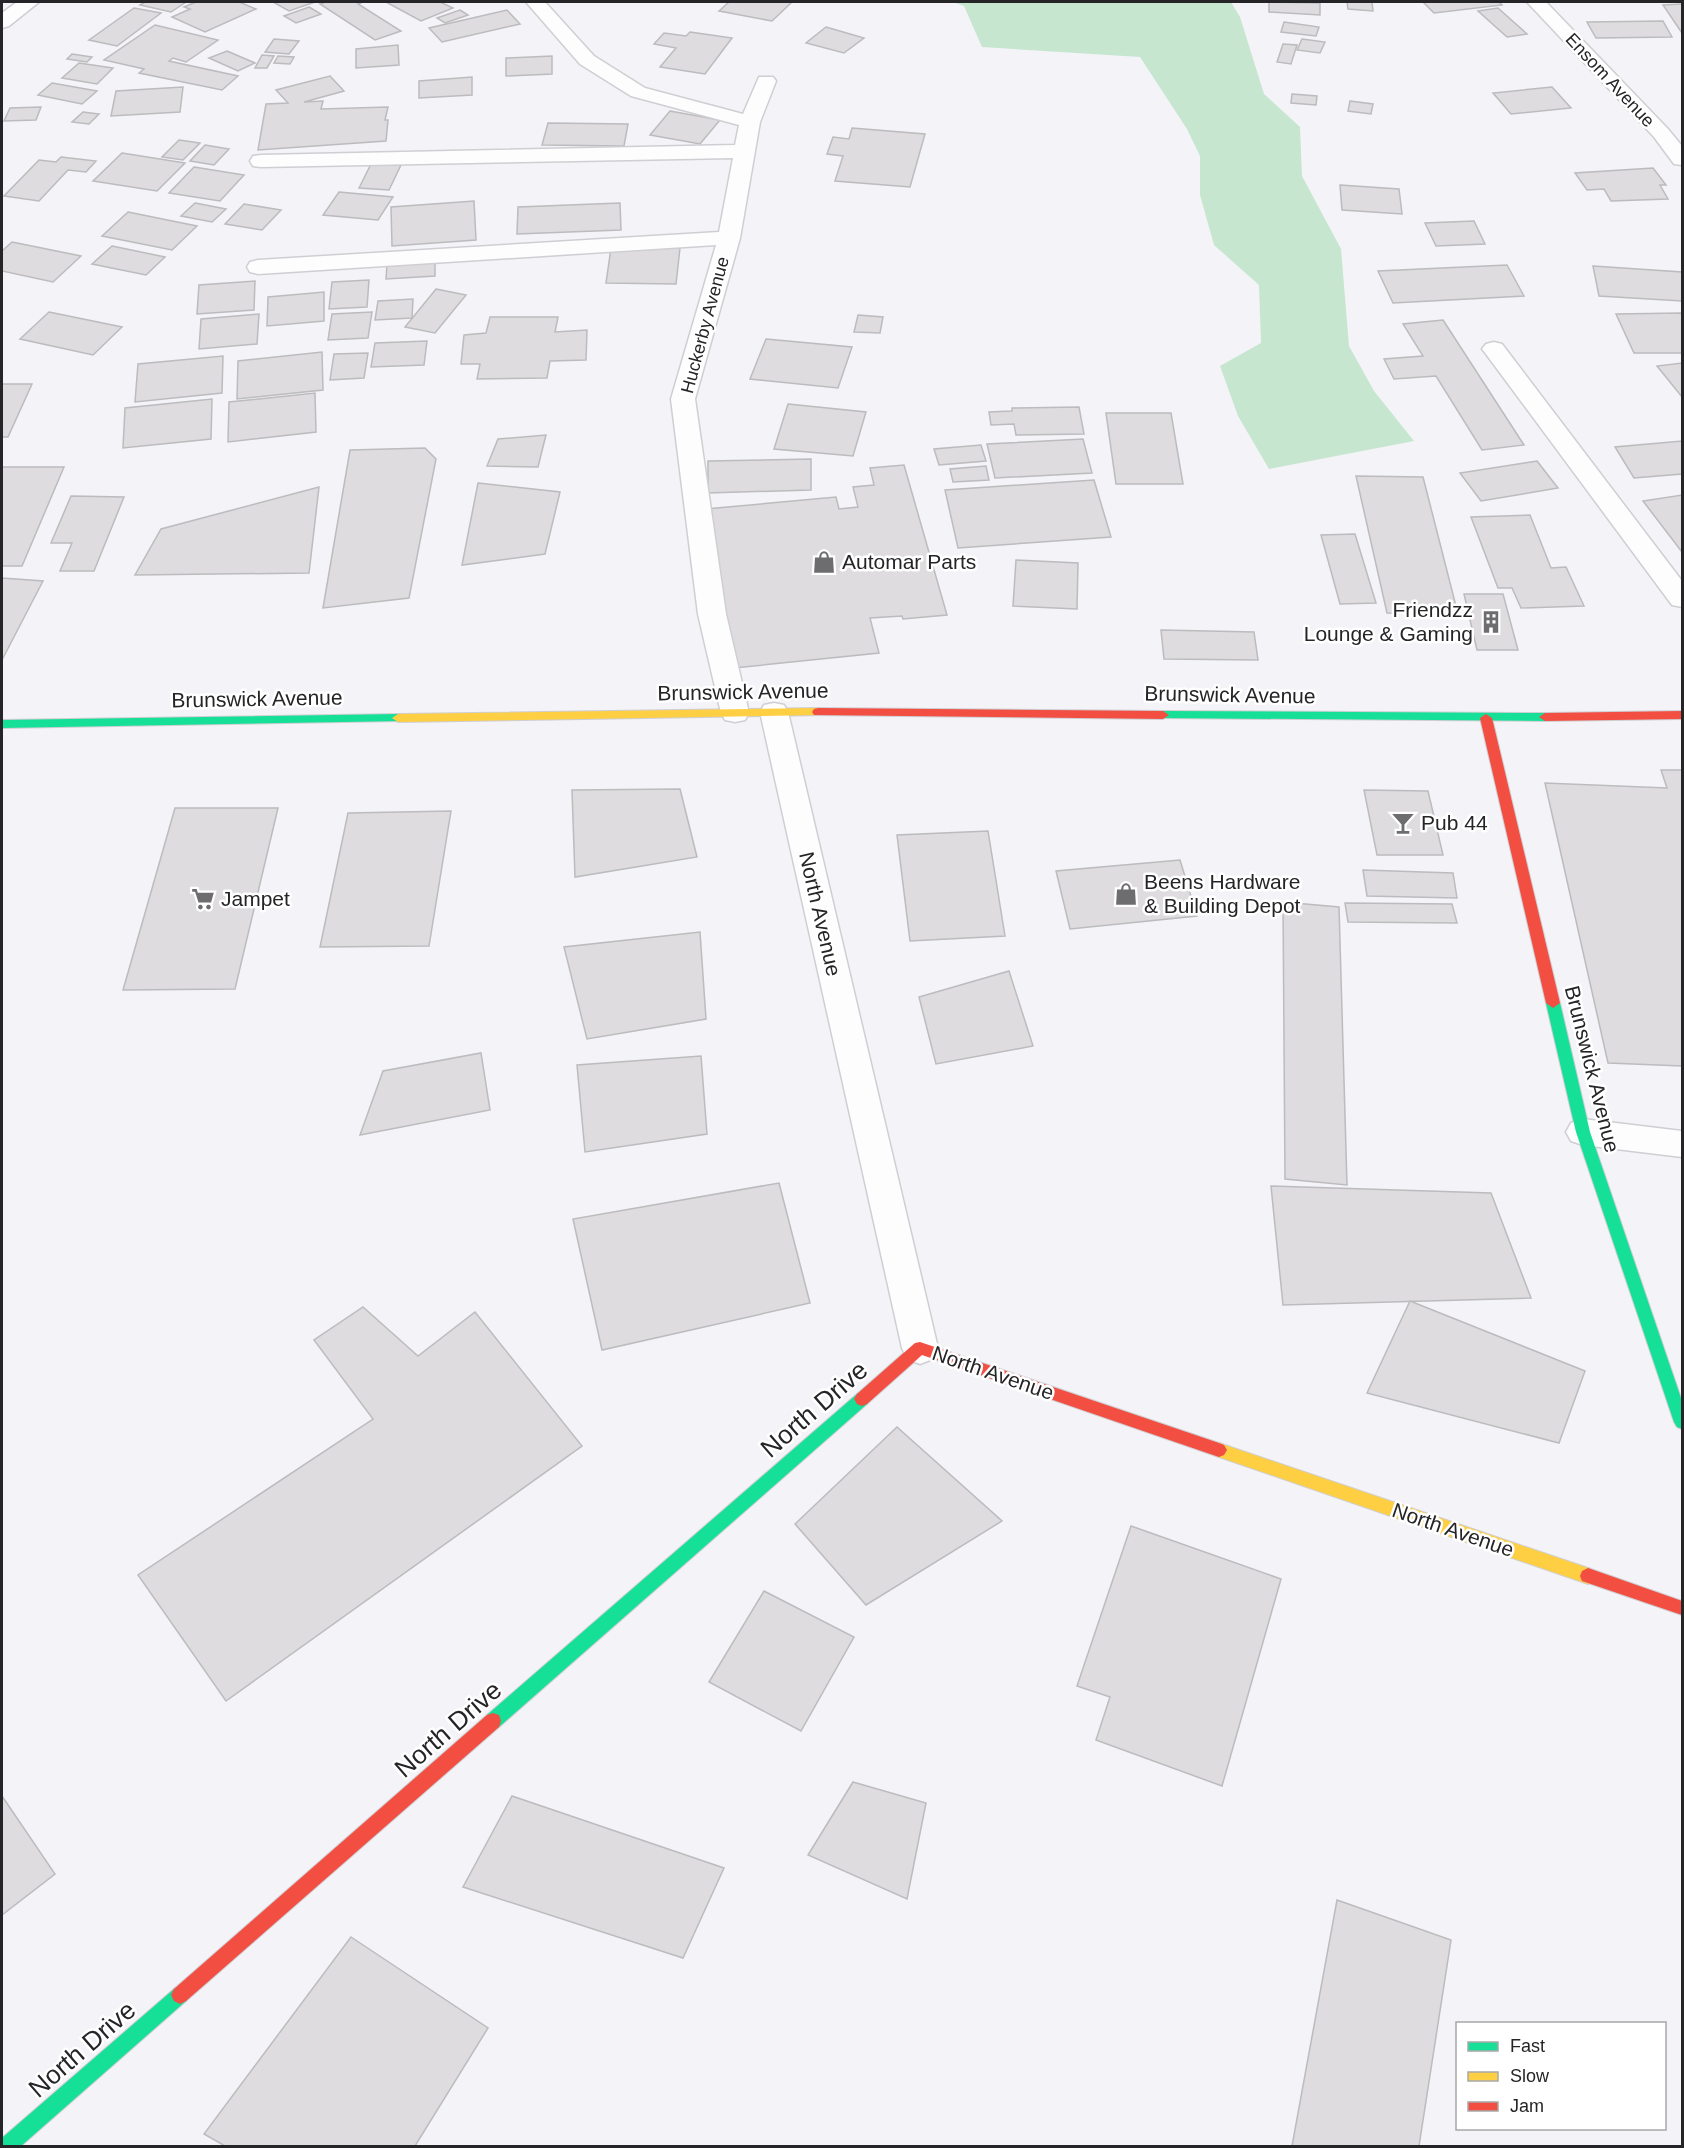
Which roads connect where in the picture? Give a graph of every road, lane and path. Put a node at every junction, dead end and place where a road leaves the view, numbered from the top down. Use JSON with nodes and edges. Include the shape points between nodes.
{"nodes":[{"id":1,"x":29,"y":2,"type":"edge"},
{"id":2,"x":535,"y":2,"type":"edge"},
{"id":3,"x":1536,"y":2,"type":"edge"},
{"id":4,"x":2,"y":22,"type":"edge"},
{"id":5,"x":766,"y":81,"type":"dead end"},
{"id":6,"x":750,"y":122,"type":"junction"},
{"id":7,"x":1661,"y":133,"type":"junction"},
{"id":8,"x":1683,"y":133,"type":"edge"},
{"id":9,"x":746,"y":151,"type":"junction"},
{"id":10,"x":1683,"y":159,"type":"edge"},
{"id":11,"x":261,"y":160,"type":"dead end"},
{"id":12,"x":729,"y":238,"type":"junction"},
{"id":13,"x":258,"y":267,"type":"dead end"},
{"id":14,"x":1494,"y":349,"type":"dead end"},
{"id":15,"x":1683,"y":599,"type":"edge"},
{"id":16,"x":774,"y":712,"type":"junction"},
{"id":17,"x":735,"y":713,"type":"junction"},
{"id":18,"x":1683,"y":714,"type":"edge"},
{"id":19,"x":1486,"y":718,"type":"junction"},
{"id":20,"x":2,"y":724,"type":"edge"},
{"id":21,"x":1583,"y":1132,"type":"junction"},
{"id":22,"x":1683,"y":1144,"type":"edge"},
{"id":23,"x":920,"y":1348,"type":"junction"},
{"id":24,"x":1683,"y":1422,"type":"edge"},
{"id":25,"x":1683,"y":1608,"type":"edge"},
{"id":26,"x":7,"y":2146,"type":"edge"}],
"edges":[{"from":1,"to":4,"type":"street"},
{"from":2,"to":6,"type":"street","via":[[586,60],[638,92]]},
{"from":3,"to":7,"type":"street","name":"Ensom Avenue"},
{"from":5,"to":6,"type":"street","name":"Huckerby Avenue"},
{"from":6,"to":9,"type":"street","name":"Huckerby Avenue"},
{"from":7,"to":8,"type":"street"},
{"from":7,"to":10,"type":"street","name":"Ensom Avenue"},
{"from":9,"to":11,"type":"street"},
{"from":9,"to":12,"type":"street","name":"Huckerby Avenue"},
{"from":12,"to":13,"type":"street"},
{"from":12,"to":17,"type":"street","name":"Huckerby Avenue","via":[[683,399],[712,614]]},
{"from":14,"to":15,"type":"street"},
{"from":16,"to":17,"type":"street","name":"Brunswick Avenue"},
{"from":16,"to":19,"type":"street","name":"Brunswick Avenue"},
{"from":16,"to":23,"type":"street","name":"North Avenue"},
{"from":17,"to":20,"type":"street","name":"Brunswick Avenue"},
{"from":18,"to":19,"type":"street","name":"Brunswick Avenue"},
{"from":19,"to":21,"type":"street","name":"Brunswick Avenue"},
{"from":21,"to":22,"type":"street"},
{"from":21,"to":24,"type":"street","name":"Brunswick Avenue"},
{"from":23,"to":25,"type":"street","name":"North Avenue"},
{"from":23,"to":26,"type":"street","name":"North Drive"}]}
